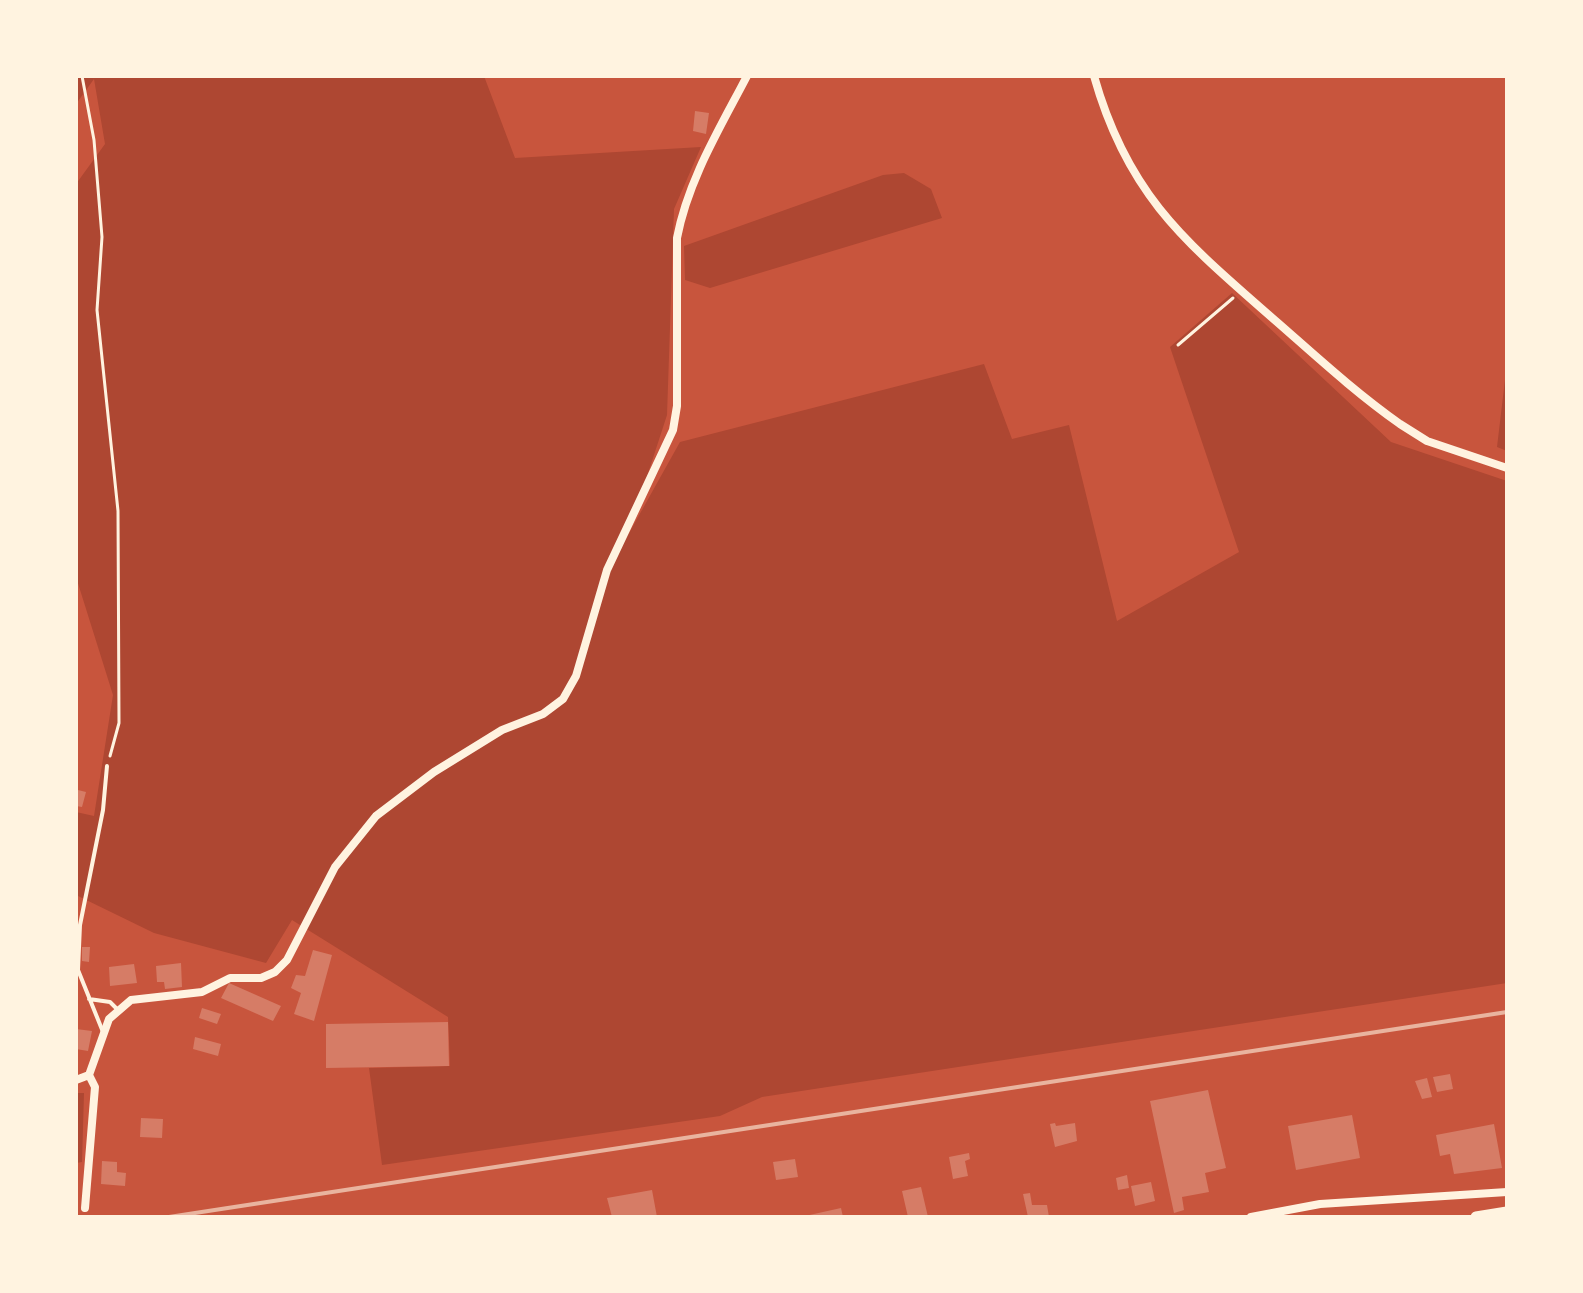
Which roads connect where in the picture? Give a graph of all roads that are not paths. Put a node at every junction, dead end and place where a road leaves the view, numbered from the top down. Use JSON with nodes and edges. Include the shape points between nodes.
{"nodes":[{"id":1,"x":747,"y":76,"type":"edge"},
{"id":2,"x":1094,"y":76,"type":"edge"},
{"id":3,"x":1507,"y":468,"type":"edge"},
{"id":4,"x":107,"y":766,"type":"road end"},
{"id":5,"x":89,"y":999,"type":"junction"},
{"id":6,"x":117,"y":1009,"type":"junction"},
{"id":7,"x":103,"y":1033,"type":"junction"},
{"id":8,"x":89,"y":1075,"type":"junction"},
{"id":9,"x":76,"y":1080,"type":"edge"},
{"id":10,"x":1507,"y":1192,"type":"edge"},
{"id":11,"x":85,"y":1208,"type":"dead end"},
{"id":12,"x":1507,"y":1212,"type":"edge"},
{"id":13,"x":1251,"y":1217,"type":"edge"},
{"id":14,"x":1476,"y":1217,"type":"edge"}],
"edges":[{"from":1,"to":6,"type":"street","via":[[699,170],[677,238],[673,430],[607,570],[576,676],[563,699],[434,772],[376,816],[335,867],[287,960],[275,972],[261,978],[230,978],[202,992],[131,1000]]},
{"from":2,"to":3,"type":"street","via":[[1112,134],[1138,183],[1171,225],[1400,424],[1427,441]]},
{"from":4,"to":5,"type":"lane","via":[[80,925],[78,970]]},
{"from":5,"to":6,"type":"lane","via":[[110,1002]]},
{"from":5,"to":7,"type":"lane"},
{"from":6,"to":7,"type":"street"},
{"from":7,"to":8,"type":"street"},
{"from":8,"to":9,"type":"street"},
{"from":8,"to":11,"type":"street","via":[[95,1087]]},
{"from":10,"to":13,"type":"street","via":[[1320,1204]]},
{"from":12,"to":14,"type":"main road"}]}
